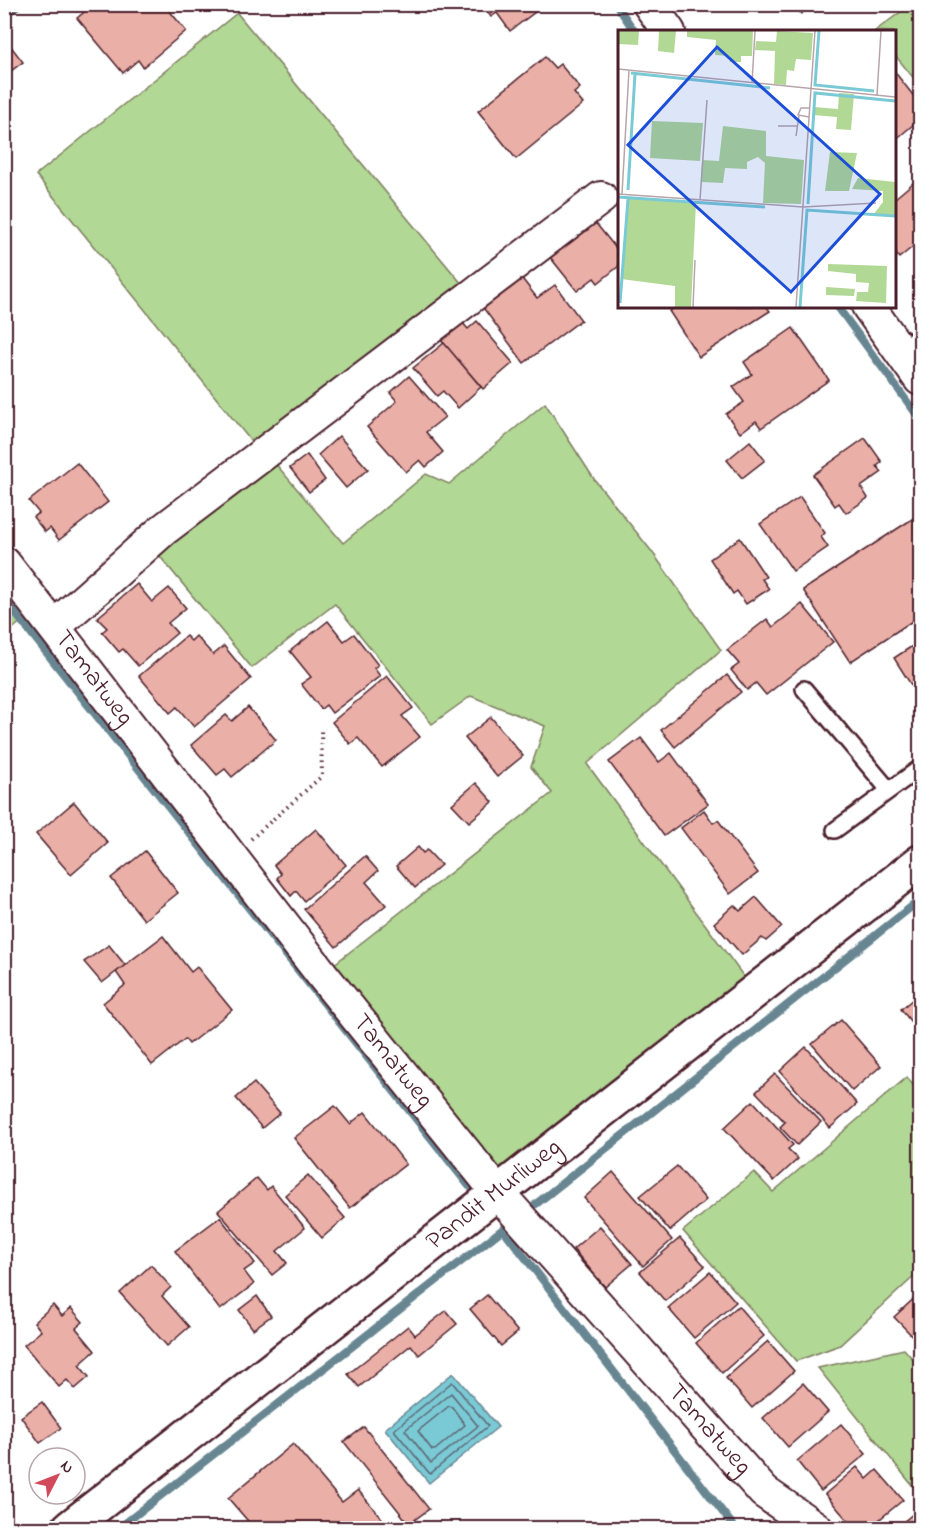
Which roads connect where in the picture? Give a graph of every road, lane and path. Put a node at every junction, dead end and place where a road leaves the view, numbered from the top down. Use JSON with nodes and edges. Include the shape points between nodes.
{"nodes":[{"id":1,"x":649,"y":4,"type":"edge"},
{"id":2,"x":668,"y":30,"type":"edge"},
{"id":3,"x":601,"y":198,"type":"dead end"},
{"id":4,"x":870,"y":308,"type":"edge"},
{"id":5,"x":910,"y":343,"type":"edge"},
{"id":6,"x":921,"y":379,"type":"edge"},
{"id":7,"x":4,"y":563,"type":"edge"},
{"id":8,"x":55,"y":626,"type":"junction"},
{"id":9,"x":804,"y":689,"type":"dead end"},
{"id":10,"x":321,"y":727,"type":"dead end"},
{"id":11,"x":921,"y":768,"type":"edge"},
{"id":12,"x":889,"y":790,"type":"junction"},
{"id":13,"x":835,"y":830,"type":"dead end"},
{"id":14,"x":231,"y":857,"type":"junction"},
{"id":15,"x":921,"y":862,"type":"edge"},
{"id":16,"x":498,"y":1193,"type":"junction"},
{"id":17,"x":69,"y":1528,"type":"edge"},
{"id":18,"x":816,"y":1528,"type":"edge"}],
"edges":[{"from":1,"to":2,"type":"street"},
{"from":3,"to":8,"type":"street","via":[[172,523]]},
{"from":4,"to":5,"type":"street"},
{"from":5,"to":6,"type":"street"},
{"from":7,"to":8,"type":"street","name":"Tamatweg"},
{"from":8,"to":14,"type":"street","name":"Tamatweg"},
{"from":9,"to":12,"type":"lane"},
{"from":10,"to":14,"type":"path","via":[[322,776]]},
{"from":11,"to":12,"type":"lane"},
{"from":12,"to":13,"type":"lane"},
{"from":14,"to":16,"type":"street","name":"Tamatweg"},
{"from":15,"to":16,"type":"street","name":"Pandit Murliweg"},
{"from":16,"to":17,"type":"street","name":"Pandit Murliweg"},
{"from":16,"to":18,"type":"street","name":"Tamatweg","via":[[764,1492]]}]}
